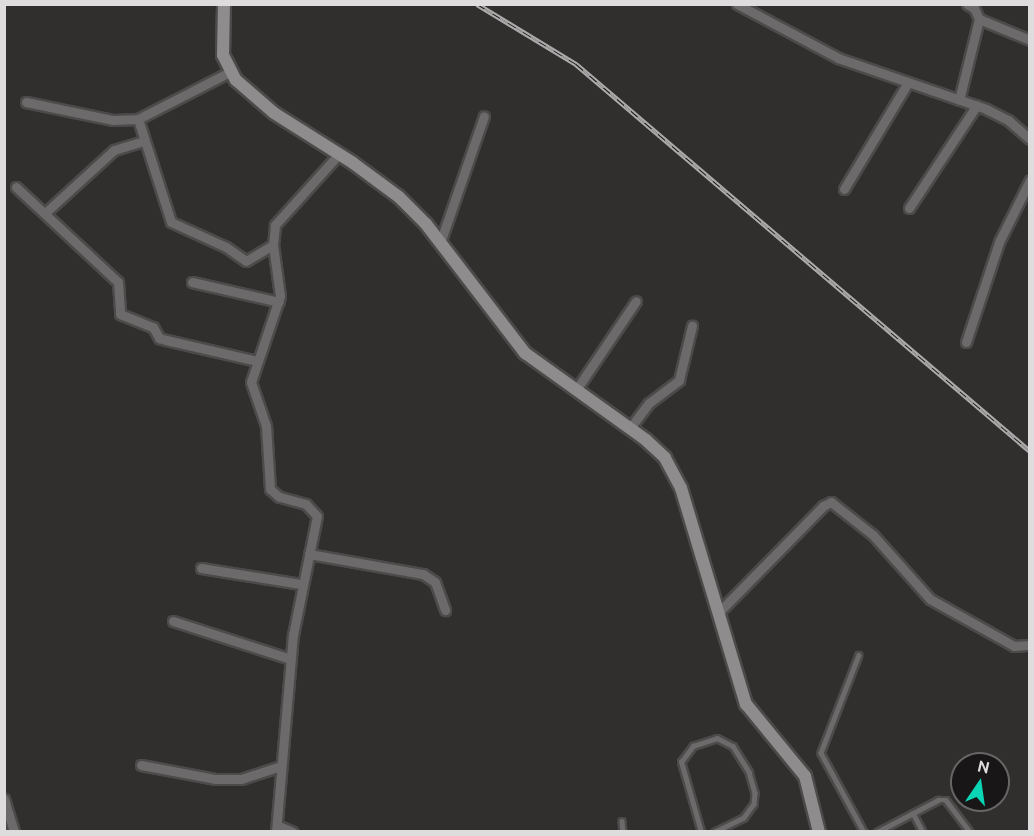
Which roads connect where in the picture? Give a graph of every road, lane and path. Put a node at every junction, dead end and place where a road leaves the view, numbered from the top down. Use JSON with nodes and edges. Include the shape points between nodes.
{"nodes":[{"id":1,"x":224,"y":4,"type":"edge"},
{"id":2,"x":737,"y":4,"type":"edge"},
{"id":3,"x":967,"y":4,"type":"edge"},
{"id":4,"x":979,"y":19,"type":"junction"},
{"id":5,"x":1029,"y":39,"type":"edge"},
{"id":6,"x":230,"y":72,"type":"junction"},
{"id":7,"x":907,"y":84,"type":"junction"},
{"id":8,"x":959,"y":100,"type":"junction"},
{"id":9,"x":26,"y":102,"type":"dead end"},
{"id":10,"x":976,"y":105,"type":"junction"},
{"id":11,"x":484,"y":116,"type":"dead end"},
{"id":12,"x":138,"y":119,"type":"junction"},
{"id":13,"x":1027,"y":132,"type":"edge"},
{"id":14,"x":144,"y":141,"type":"junction"},
{"id":15,"x":339,"y":154,"type":"junction"},
{"id":16,"x":1029,"y":180,"type":"edge"},
{"id":17,"x":16,"y":187,"type":"dead end"},
{"id":18,"x":844,"y":189,"type":"dead end"},
{"id":19,"x":909,"y":208,"type":"dead end"},
{"id":20,"x":45,"y":213,"type":"junction"},
{"id":21,"x":440,"y":243,"type":"junction"},
{"id":22,"x":273,"y":245,"type":"junction"},
{"id":23,"x":192,"y":282,"type":"dead end"},
{"id":24,"x":636,"y":300,"type":"dead end"},
{"id":25,"x":279,"y":302,"type":"junction"},
{"id":26,"x":692,"y":326,"type":"dead end"},
{"id":27,"x":966,"y":342,"type":"dead end"},
{"id":28,"x":257,"y":361,"type":"junction"},
{"id":29,"x":576,"y":390,"type":"junction"},
{"id":30,"x":630,"y":428,"type":"junction"},
{"id":31,"x":309,"y":555,"type":"junction"},
{"id":32,"x":201,"y":568,"type":"dead end"},
{"id":33,"x":301,"y":584,"type":"junction"},
{"id":34,"x":445,"y":610,"type":"dead end"},
{"id":35,"x":718,"y":614,"type":"junction"},
{"id":36,"x":173,"y":621,"type":"dead end"},
{"id":37,"x":1029,"y":645,"type":"edge"},
{"id":38,"x":860,"y":655,"type":"dead end"},
{"id":39,"x":291,"y":659,"type":"junction"},
{"id":40,"x":141,"y":765,"type":"dead end"},
{"id":41,"x":281,"y":766,"type":"junction"},
{"id":42,"x":4,"y":799,"type":"edge"},
{"id":43,"x":913,"y":813,"type":"junction"},
{"id":44,"x":622,"y":821,"type":"dead end"},
{"id":45,"x":277,"y":828,"type":"edge"},
{"id":46,"x":14,"y":831,"type":"edge"},
{"id":47,"x":293,"y":831,"type":"edge"},
{"id":48,"x":623,"y":831,"type":"edge"},
{"id":49,"x":701,"y":831,"type":"edge"},
{"id":50,"x":715,"y":831,"type":"edge"},
{"id":51,"x":819,"y":831,"type":"edge"},
{"id":52,"x":864,"y":831,"type":"edge"},
{"id":53,"x":877,"y":831,"type":"edge"},
{"id":54,"x":923,"y":831,"type":"edge"},
{"id":55,"x":970,"y":831,"type":"edge"}],
"edges":[{"from":1,"to":6,"type":"street","via":[[223,55]]},
{"from":2,"to":7,"type":"street","via":[[838,58]]},
{"from":3,"to":4,"type":"street"},
{"from":4,"to":5,"type":"street"},
{"from":4,"to":8,"type":"street"},
{"from":6,"to":12,"type":"street"},
{"from":6,"to":15,"type":"street","via":[[274,113]]},
{"from":7,"to":8,"type":"street"},
{"from":7,"to":18,"type":"street"},
{"from":8,"to":10,"type":"street"},
{"from":9,"to":12,"type":"street","via":[[113,120]]},
{"from":10,"to":13,"type":"street"},
{"from":10,"to":19,"type":"street"},
{"from":11,"to":21,"type":"street"},
{"from":12,"to":14,"type":"street"},
{"from":14,"to":20,"type":"street","via":[[114,150]]},
{"from":14,"to":22,"type":"street","via":[[166,216],[175,226],[218,243],[246,261]]},
{"from":15,"to":21,"type":"street","via":[[405,203]]},
{"from":15,"to":22,"type":"street","via":[[281,215],[275,225]]},
{"from":16,"to":27,"type":"street","via":[[999,242]]},
{"from":17,"to":20,"type":"street"},
{"from":20,"to":28,"type":"street","via":[[118,282],[120,314],[153,327],[159,338]]},
{"from":21,"to":29,"type":"street","via":[[516,344]]},
{"from":22,"to":25,"type":"street","via":[[281,286]]},
{"from":23,"to":25,"type":"street"},
{"from":24,"to":29,"type":"street"},
{"from":25,"to":28,"type":"street"},
{"from":26,"to":30,"type":"street","via":[[679,380],[649,403]]},
{"from":28,"to":31,"type":"street","via":[[251,382],[266,426],[268,485],[274,494],[315,511],[317,524]]},
{"from":29,"to":30,"type":"street"},
{"from":30,"to":35,"type":"street","via":[[655,447],[674,472]]},
{"from":31,"to":33,"type":"street"},
{"from":31,"to":34,"type":"street","via":[[423,574],[435,582]]},
{"from":32,"to":33,"type":"street"},
{"from":33,"to":39,"type":"street"},
{"from":35,"to":37,"type":"street","via":[[831,502],[873,535],[933,601],[1014,646]]},
{"from":35,"to":51,"type":"street","via":[[746,704],[805,776]]},
{"from":36,"to":39,"type":"street"},
{"from":38,"to":52,"type":"lane","via":[[821,753]]},
{"from":39,"to":41,"type":"street"},
{"from":40,"to":41,"type":"street","via":[[232,779]]},
{"from":41,"to":45,"type":"street"},
{"from":42,"to":46,"type":"street"},
{"from":43,"to":53,"type":"lane"},
{"from":43,"to":54,"type":"lane"},
{"from":43,"to":55,"type":"lane","via":[[946,800]]},
{"from":44,"to":48,"type":"lane"},
{"from":45,"to":47,"type":"street"},
{"from":49,"to":50,"type":"lane","via":[[681,762],[693,746],[717,738],[733,746],[749,772],[754,804],[744,819]]}]}
